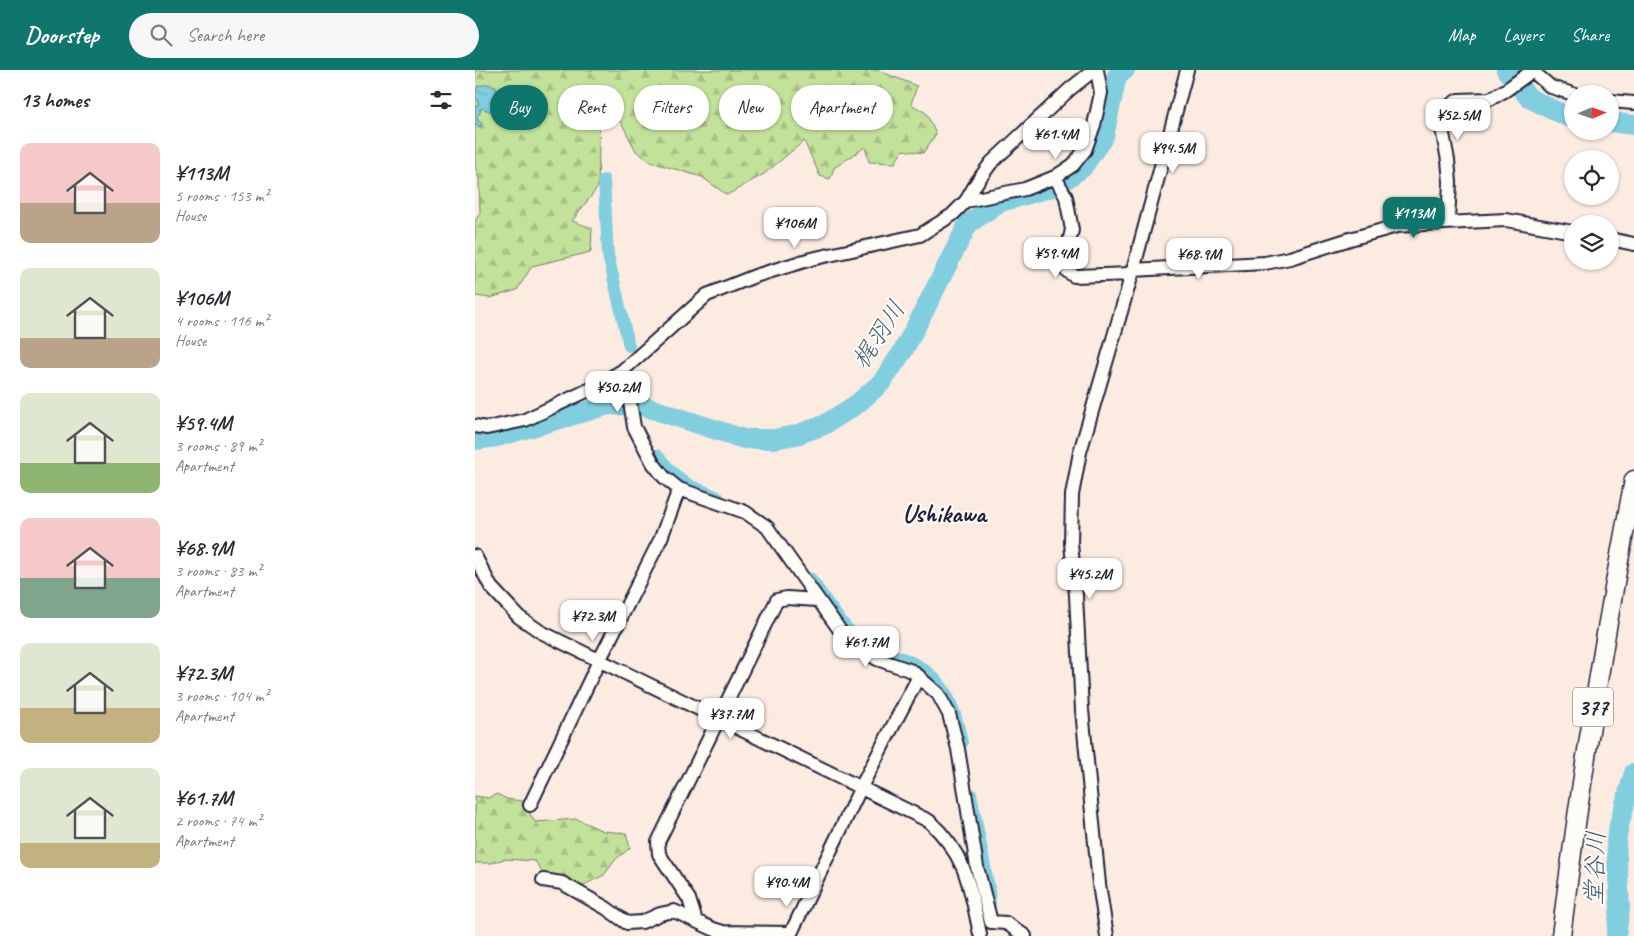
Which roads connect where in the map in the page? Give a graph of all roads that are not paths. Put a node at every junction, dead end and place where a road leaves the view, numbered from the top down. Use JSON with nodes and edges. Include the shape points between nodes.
{"nodes":[{"id":1,"x":1096,"y":70,"type":"edge"},
{"id":2,"x":1187,"y":70,"type":"edge"},
{"id":3,"x":1530,"y":72,"type":"edge"},
{"id":4,"x":1564,"y":91,"type":"edge"},
{"id":5,"x":1619,"y":102,"type":"edge"},
{"id":6,"x":1634,"y":103,"type":"edge"},
{"id":7,"x":1056,"y":178,"type":"junction"},
{"id":8,"x":966,"y":201,"type":"junction"},
{"id":9,"x":1448,"y":222,"type":"junction"},
{"id":10,"x":1564,"y":230,"type":"edge"},
{"id":11,"x":1619,"y":242,"type":"edge"},
{"id":12,"x":1634,"y":244,"type":"edge"},
{"id":13,"x":1132,"y":272,"type":"junction"},
{"id":14,"x":622,"y":371,"type":"junction"},
{"id":15,"x":475,"y":426,"type":"edge"},
{"id":16,"x":1634,"y":480,"type":"edge"},
{"id":17,"x":679,"y":489,"type":"junction"},
{"id":18,"x":475,"y":556,"type":"edge"},
{"id":19,"x":475,"y":573,"type":"edge"},
{"id":20,"x":491,"y":587,"type":"junction"},
{"id":21,"x":817,"y":600,"type":"junction"},
{"id":22,"x":599,"y":661,"type":"junction"},
{"id":23,"x":919,"y":676,"type":"junction"},
{"id":24,"x":718,"y":718,"type":"junction"},
{"id":25,"x":861,"y":787,"type":"junction"},
{"id":26,"x":530,"y":805,"type":"dead end"},
{"id":27,"x":543,"y":880,"type":"dead end"},
{"id":28,"x":696,"y":921,"type":"junction"},
{"id":29,"x":980,"y":934,"type":"dead end"},
{"id":30,"x":1025,"y":936,"type":"edge"},
{"id":31,"x":1107,"y":936,"type":"edge"},
{"id":32,"x":1561,"y":936,"type":"edge"}],
"edges":[{"from":1,"to":7,"type":"street","via":[[1101,93],[1085,150]]},
{"from":1,"to":8,"type":"street","via":[[1070,89],[991,163]]},
{"from":2,"to":13,"type":"street"},
{"from":3,"to":4,"type":"street","via":[[1551,87]]},
{"from":3,"to":9,"type":"street","via":[[1490,99],[1458,100],[1445,109],[1443,129],[1450,182]]},
{"from":5,"to":6,"type":"street"},
{"from":7,"to":8,"type":"street","via":[[1025,189]]},
{"from":7,"to":13,"type":"street","via":[[1066,197],[1072,230],[1066,254],[1067,271],[1074,276]]},
{"from":8,"to":14,"type":"street","via":[[952,216],[920,235],[811,259],[707,295]]},
{"from":9,"to":10,"type":"street","via":[[1506,220]]},
{"from":9,"to":13,"type":"street","via":[[1397,226],[1265,263]]},
{"from":11,"to":12,"type":"street"},
{"from":13,"to":31,"type":"street","via":[[1072,495],[1071,543],[1082,710]]},
{"from":14,"to":15,"type":"street","via":[[525,420],[487,428]]},
{"from":14,"to":17,"type":"street","via":[[634,427],[653,463]]},
{"from":16,"to":32,"type":"highway","number":"377","via":[[1593,705]]},
{"from":17,"to":21,"type":"street","via":[[745,512],[767,528]]},
{"from":17,"to":22,"type":"street","via":[[661,538]]},
{"from":18,"to":20,"type":"street"},
{"from":19,"to":20,"type":"street"},
{"from":20,"to":22,"type":"street","via":[[519,617],[541,632]]},
{"from":21,"to":23,"type":"street","via":[[846,639],[877,659]]},
{"from":21,"to":24,"type":"street","via":[[777,600]]},
{"from":22,"to":24,"type":"street"},
{"from":22,"to":26,"type":"street"},
{"from":23,"to":25,"type":"street"},
{"from":23,"to":30,"type":"street","via":[[938,694],[949,714],[958,749],[977,868],[991,922],[1007,923]]},
{"from":24,"to":25,"type":"street"},
{"from":24,"to":28,"type":"street","via":[[658,842],[659,854],[689,899]]},
{"from":25,"to":28,"type":"street","via":[[791,933],[723,932]]},
{"from":25,"to":29,"type":"street","via":[[929,821],[945,835],[969,882]]},
{"from":27,"to":28,"type":"street","via":[[562,883],[627,923],[642,922],[674,911]]}]}
